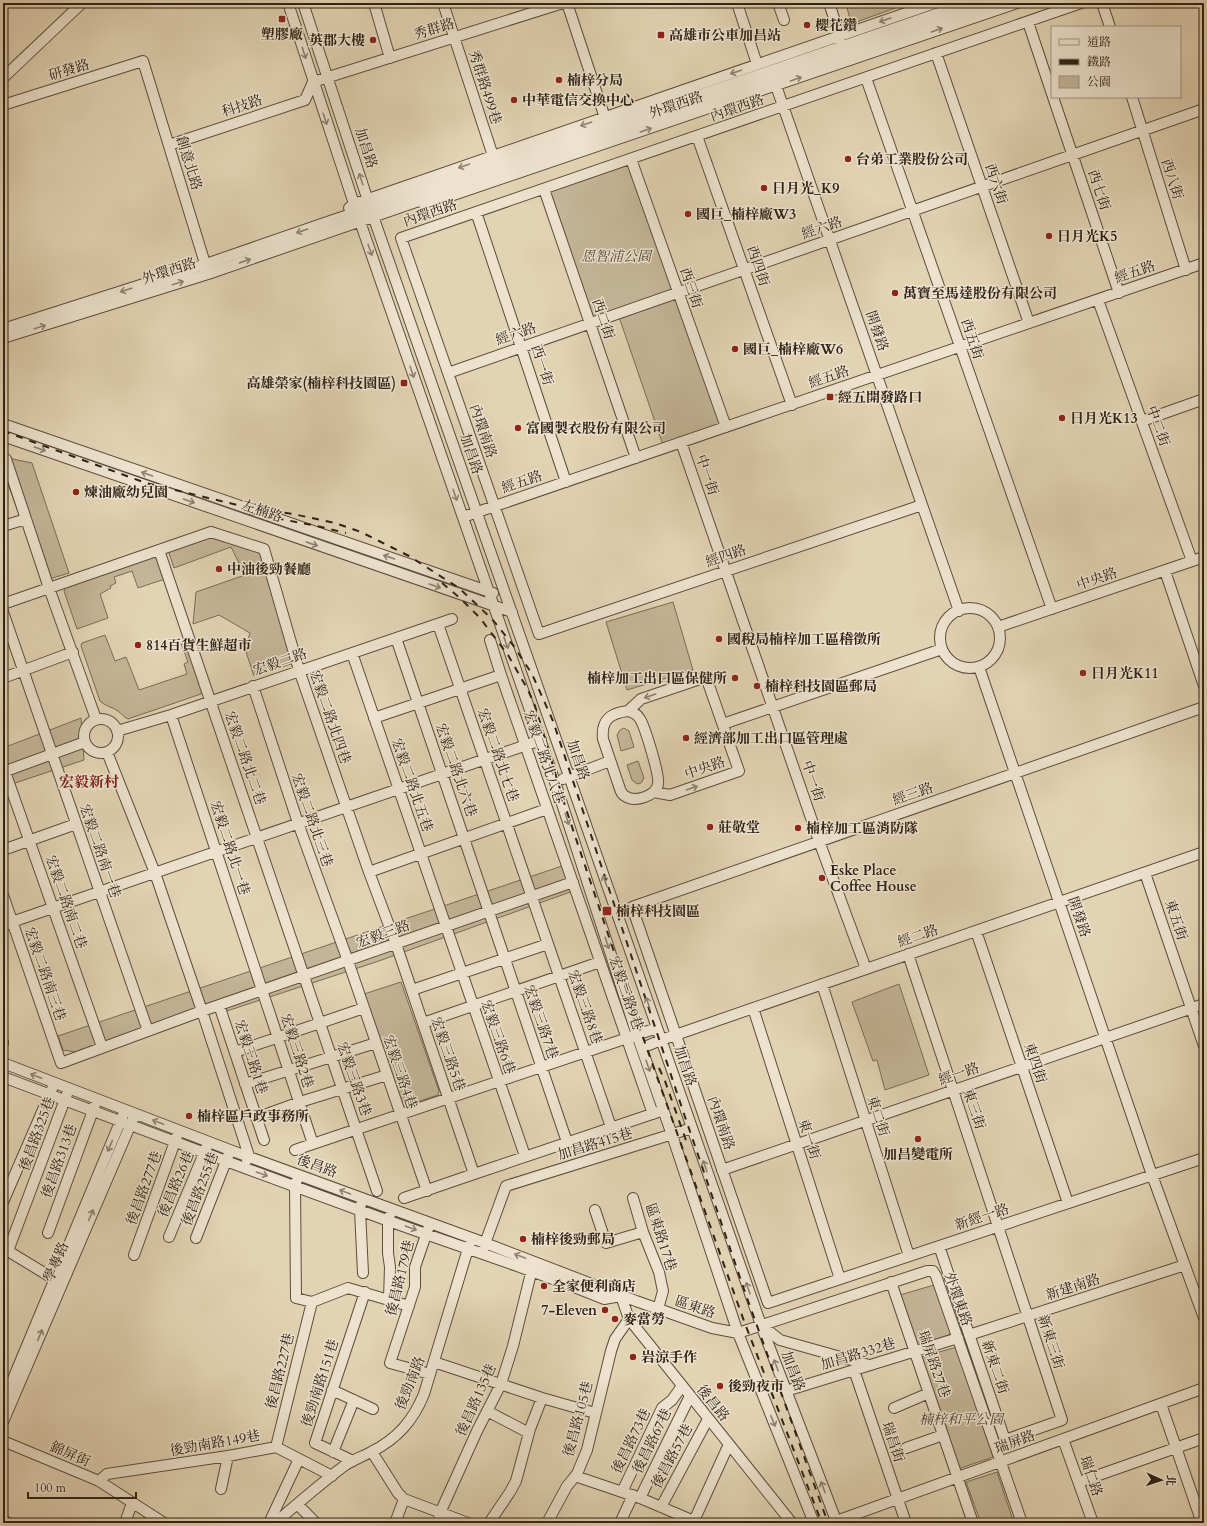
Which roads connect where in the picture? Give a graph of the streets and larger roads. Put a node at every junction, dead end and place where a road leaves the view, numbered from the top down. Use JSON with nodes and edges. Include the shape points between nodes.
{"nodes":[{"id":1,"x":82,"y":3,"type":"edge"},
{"id":2,"x":288,"y":3,"type":"edge"},
{"id":3,"x":303,"y":3,"type":"edge"},
{"id":4,"x":374,"y":3,"type":"edge"},
{"id":5,"x":443,"y":3,"type":"edge"},
{"id":6,"x":563,"y":3,"type":"edge"},
{"id":7,"x":567,"y":3,"type":"edge"},
{"id":8,"x":737,"y":3,"type":"edge"},
{"id":9,"x":778,"y":3,"type":"edge"},
{"id":10,"x":829,"y":3,"type":"edge"},
{"id":11,"x":935,"y":3,"type":"edge"},
{"id":12,"x":968,"y":3,"type":"edge"},
{"id":13,"x":991,"y":3,"type":"edge"},
{"id":14,"x":1017,"y":3,"type":"edge"},
{"id":15,"x":1081,"y":3,"type":"edge"},
{"id":16,"x":1102,"y":3,"type":"edge"},
{"id":17,"x":784,"y":20,"type":"dead end"},
{"id":18,"x":1028,"y":22,"type":"junction"},
{"id":19,"x":1110,"y":26,"type":"edge"},
{"id":20,"x":453,"y":37,"type":"junction"},
{"id":21,"x":844,"y":49,"type":"junction"},
{"id":22,"x":936,"y":54,"type":"junction"},
{"id":23,"x":390,"y":58,"type":"junction"},
{"id":24,"x":143,"y":61,"type":"joint"},
{"id":25,"x":758,"y":64,"type":"junction"},
{"id":26,"x":772,"y":73,"type":"junction"},
{"id":27,"x":327,"y":77,"type":"junction"},
{"id":28,"x":3,"y":78,"type":"edge"},
{"id":29,"x":866,"y":78,"type":"junction"},
{"id":30,"x":313,"y":82,"type":"junction"},
{"id":31,"x":1051,"y":91,"type":"edge"},
{"id":32,"x":1053,"y":98,"type":"edge"},
{"id":33,"x":1132,"y":98,"type":"edge"},
{"id":34,"x":3,"y":105,"type":"edge"},
{"id":35,"x":784,"y":107,"type":"junction"},
{"id":36,"x":1204,"y":109,"type":"edge"},
{"id":37,"x":609,"y":130,"type":"junction"},
{"id":38,"x":1142,"y":131,"type":"junction"},
{"id":39,"x":697,"y":136,"type":"junction"},
{"id":40,"x":169,"y":145,"type":"junction"},
{"id":41,"x":1072,"y":155,"type":"junction"},
{"id":42,"x":631,"y":159,"type":"junction"},
{"id":43,"x":497,"y":168,"type":"junction"},
{"id":44,"x":982,"y":187,"type":"junction"},
{"id":45,"x":544,"y":189,"type":"junction"},
{"id":46,"x":372,"y":211,"type":"junction"},
{"id":47,"x":912,"y":211,"type":"junction"},
{"id":48,"x":476,"y":212,"type":"junction"},
{"id":49,"x":358,"y":216,"type":"junction"},
{"id":50,"x":401,"y":238,"type":"joint"},
{"id":51,"x":830,"y":240,"type":"junction"},
{"id":52,"x":1204,"y":263,"type":"edge"},
{"id":53,"x":207,"y":269,"type":"junction"},
{"id":54,"x":744,"y":269,"type":"junction"},
{"id":55,"x":1186,"y":270,"type":"junction"},
{"id":56,"x":678,"y":292,"type":"junction"},
{"id":57,"x":1119,"y":293,"type":"junction"},
{"id":58,"x":1098,"y":300,"type":"junction"},
{"id":59,"x":590,"y":323,"type":"junction"},
{"id":60,"x":1029,"y":324,"type":"junction"},
{"id":61,"x":3,"y":329,"type":"edge"},
{"id":62,"x":3,"y":338,"type":"edge"},
{"id":63,"x":521,"y":347,"type":"junction"},
{"id":64,"x":960,"y":347,"type":"junction"},
{"id":65,"x":448,"y":372,"type":"junction"},
{"id":66,"x":877,"y":375,"type":"junction"},
{"id":67,"x":1204,"y":399,"type":"edge"},
{"id":68,"x":792,"y":405,"type":"junction"},
{"id":69,"x":1142,"y":421,"type":"junction"},
{"id":70,"x":3,"y":424,"type":"edge"},
{"id":71,"x":726,"y":427,"type":"junction"},
{"id":72,"x":3,"y":436,"type":"edge"},
{"id":73,"x":681,"y":442,"type":"junction"},
{"id":74,"x":636,"y":458,"type":"junction"},
{"id":75,"x":6,"y":459,"type":"dead end"},
{"id":76,"x":566,"y":482,"type":"junction"},
{"id":77,"x":922,"y":505,"type":"junction"},
{"id":78,"x":495,"y":506,"type":"junction"},
{"id":79,"x":477,"y":512,"type":"junction"},
{"id":80,"x":463,"y":517,"type":"junction"},
{"id":81,"x":26,"y":519,"type":"junction"},
{"id":82,"x":3,"y":526,"type":"edge"},
{"id":83,"x":160,"y":550,"type":"junction"},
{"id":84,"x":1204,"y":557,"type":"edge"},
{"id":85,"x":1192,"y":561,"type":"junction"},
{"id":86,"x":726,"y":571,"type":"junction"},
{"id":87,"x":1165,"y":571,"type":"junction"},
{"id":88,"x":49,"y":588,"type":"junction"},
{"id":89,"x":489,"y":592,"type":"junction"},
{"id":90,"x":506,"y":596,"type":"junction"},
{"id":91,"x":3,"y":604,"type":"edge"},
{"id":92,"x":493,"y":606,"type":"junction"},
{"id":93,"x":1052,"y":609,"type":"junction"},
{"id":94,"x":959,"y":611,"type":"junction"},
{"id":95,"x":3,"y":612,"type":"edge"},
{"id":96,"x":512,"y":612,"type":"junction"},
{"id":97,"x":452,"y":619,"type":"dead end"},
{"id":98,"x":438,"y":624,"type":"junction"},
{"id":99,"x":998,"y":628,"type":"junction"},
{"id":100,"x":539,"y":634,"type":"joint"},
{"id":101,"x":396,"y":638,"type":"junction"},
{"id":102,"x":490,"y":640,"type":"dead end"},
{"id":103,"x":942,"y":649,"type":"junction"},
{"id":104,"x":73,"y":652,"type":"junction"},
{"id":105,"x":352,"y":653,"type":"junction"},
{"id":106,"x":979,"y":667,"type":"junction"},
{"id":107,"x":299,"y":670,"type":"junction"},
{"id":108,"x":23,"y":671,"type":"junction"},
{"id":109,"x":501,"y":675,"type":"junction"},
{"id":110,"x":3,"y":678,"type":"edge"},
{"id":111,"x":253,"y":686,"type":"junction"},
{"id":112,"x":1204,"y":686,"type":"edge"},
{"id":113,"x":460,"y":689,"type":"junction"},
{"id":114,"x":211,"y":701,"type":"junction"},
{"id":115,"x":418,"y":703,"type":"junction"},
{"id":116,"x":773,"y":707,"type":"junction"},
{"id":117,"x":1204,"y":707,"type":"edge"},
{"id":118,"x":628,"y":711,"type":"junction"},
{"id":119,"x":171,"y":714,"type":"junction"},
{"id":120,"x":374,"y":718,"type":"junction"},
{"id":121,"x":96,"y":719,"type":"junction"},
{"id":122,"x":723,"y":724,"type":"junction"},
{"id":123,"x":117,"y":731,"type":"junction"},
{"id":124,"x":541,"y":740,"type":"junction"},
{"id":125,"x":84,"y":742,"type":"junction"},
{"id":126,"x":525,"y":746,"type":"junction"},
{"id":127,"x":107,"y":752,"type":"junction"},
{"id":128,"x":52,"y":755,"type":"junction"},
{"id":129,"x":485,"y":760,"type":"junction"},
{"id":130,"x":610,"y":761,"type":"junction"},
{"id":131,"x":4,"y":770,"type":"edge"},
{"id":132,"x":1015,"y":773,"type":"junction"},
{"id":133,"x":442,"y":775,"type":"junction"},
{"id":134,"x":569,"y":777,"type":"junction"},
{"id":135,"x":555,"y":782,"type":"junction"},
{"id":136,"x":398,"y":790,"type":"junction"},
{"id":137,"x":654,"y":792,"type":"junction"},
{"id":138,"x":347,"y":808,"type":"junction"},
{"id":139,"x":547,"y":809,"type":"junction"},
{"id":140,"x":298,"y":823,"type":"junction"},
{"id":141,"x":507,"y":823,"type":"junction"},
{"id":142,"x":76,"y":824,"type":"junction"},
{"id":143,"x":258,"y":838,"type":"junction"},
{"id":144,"x":464,"y":838,"type":"junction"},
{"id":145,"x":29,"y":841,"type":"junction"},
{"id":146,"x":819,"y":841,"type":"junction"},
{"id":147,"x":3,"y":850,"type":"edge"},
{"id":148,"x":216,"y":852,"type":"junction"},
{"id":149,"x":1204,"y":852,"type":"edge"},
{"id":150,"x":420,"y":853,"type":"junction"},
{"id":151,"x":369,"y":872,"type":"junction"},
{"id":152,"x":155,"y":873,"type":"junction"},
{"id":153,"x":1144,"y":873,"type":"junction"},
{"id":154,"x":573,"y":882,"type":"junction"},
{"id":155,"x":100,"y":892,"type":"junction"},
{"id":156,"x":3,"y":895,"type":"edge"},
{"id":157,"x":532,"y":896,"type":"junction"},
{"id":158,"x":1060,"y":902,"type":"junction"},
{"id":159,"x":632,"y":907,"type":"joint"},
{"id":160,"x":53,"y":908,"type":"junction"},
{"id":161,"x":489,"y":912,"type":"junction"},
{"id":162,"x":8,"y":924,"type":"edge"},
{"id":163,"x":446,"y":927,"type":"junction"},
{"id":164,"x":976,"y":931,"type":"junction"},
{"id":165,"x":396,"y":944,"type":"junction"},
{"id":166,"x":548,"y":944,"type":"junction"},
{"id":167,"x":908,"y":954,"type":"junction"},
{"id":168,"x":505,"y":959,"type":"junction"},
{"id":169,"x":348,"y":961,"type":"junction"},
{"id":170,"x":600,"y":962,"type":"junction"},
{"id":171,"x":866,"y":969,"type":"junction"},
{"id":172,"x":462,"y":973,"type":"junction"},
{"id":173,"x":304,"y":976,"type":"junction"},
{"id":174,"x":559,"y":976,"type":"junction"},
{"id":175,"x":822,"y":984,"type":"junction"},
{"id":176,"x":262,"y":990,"type":"junction"},
{"id":177,"x":412,"y":990,"type":"junction"},
{"id":178,"x":516,"y":991,"type":"junction"},
{"id":179,"x":1204,"y":1004,"type":"edge"},
{"id":180,"x":219,"y":1005,"type":"junction"},
{"id":181,"x":473,"y":1006,"type":"junction"},
{"id":182,"x":364,"y":1008,"type":"junction"},
{"id":183,"x":753,"y":1008,"type":"junction"},
{"id":184,"x":1192,"y":1008,"type":"junction"},
{"id":185,"x":202,"y":1011,"type":"junction"},
{"id":186,"x":320,"y":1022,"type":"junction"},
{"id":187,"x":423,"y":1023,"type":"junction"},
{"id":188,"x":657,"y":1028,"type":"junction"},
{"id":189,"x":148,"y":1031,"type":"junction"},
{"id":190,"x":676,"y":1034,"type":"junction"},
{"id":191,"x":278,"y":1036,"type":"junction"},
{"id":192,"x":632,"y":1036,"type":"junction"},
{"id":193,"x":1106,"y":1038,"type":"junction"},
{"id":194,"x":661,"y":1040,"type":"junction"},
{"id":195,"x":376,"y":1043,"type":"junction"},
{"id":196,"x":1204,"y":1046,"type":"edge"},
{"id":197,"x":102,"y":1047,"type":"junction"},
{"id":198,"x":642,"y":1048,"type":"junction"},
{"id":199,"x":235,"y":1052,"type":"junction"},
{"id":200,"x":586,"y":1052,"type":"junction"},
{"id":201,"x":332,"y":1056,"type":"junction"},
{"id":202,"x":3,"y":1063,"type":"edge"},
{"id":203,"x":61,"y":1063,"type":"joint"},
{"id":204,"x":542,"y":1067,"type":"junction"},
{"id":205,"x":1022,"y":1067,"type":"junction"},
{"id":206,"x":289,"y":1071,"type":"junction"},
{"id":207,"x":387,"y":1075,"type":"junction"},
{"id":208,"x":3,"y":1077,"type":"edge"},
{"id":209,"x":499,"y":1081,"type":"junction"},
{"id":210,"x":55,"y":1083,"type":"junction"},
{"id":211,"x":245,"y":1084,"type":"junction"},
{"id":212,"x":68,"y":1088,"type":"junction"},
{"id":213,"x":343,"y":1089,"type":"junction"},
{"id":214,"x":953,"y":1090,"type":"junction"},
{"id":215,"x":50,"y":1095,"type":"junction"},
{"id":216,"x":448,"y":1098,"type":"junction"},
{"id":217,"x":97,"y":1099,"type":"junction"},
{"id":218,"x":64,"y":1100,"type":"junction"},
{"id":219,"x":300,"y":1102,"type":"junction"},
{"id":220,"x":93,"y":1110,"type":"junction"},
{"id":221,"x":663,"y":1110,"type":"junction"},
{"id":222,"x":130,"y":1112,"type":"junction"},
{"id":223,"x":653,"y":1114,"type":"junction"},
{"id":224,"x":400,"y":1115,"type":"junction"},
{"id":225,"x":256,"y":1118,"type":"junction"},
{"id":226,"x":121,"y":1121,"type":"junction"},
{"id":227,"x":865,"y":1121,"type":"junction"},
{"id":228,"x":131,"y":1124,"type":"junction"},
{"id":229,"x":611,"y":1127,"type":"junction"},
{"id":230,"x":692,"y":1128,"type":"junction"},
{"id":231,"x":356,"y":1129,"type":"junction"},
{"id":232,"x":179,"y":1130,"type":"junction"},
{"id":233,"x":672,"y":1135,"type":"junction"},
{"id":234,"x":264,"y":1140,"type":"dead end"},
{"id":235,"x":208,"y":1141,"type":"junction"},
{"id":236,"x":176,"y":1142,"type":"junction"},
{"id":237,"x":567,"y":1142,"type":"junction"},
{"id":238,"x":314,"y":1144,"type":"junction"},
{"id":239,"x":796,"y":1144,"type":"junction"},
{"id":240,"x":230,"y":1150,"type":"junction"},
{"id":241,"x":294,"y":1150,"type":"dead end"},
{"id":242,"x":205,"y":1152,"type":"junction"},
{"id":243,"x":249,"y":1156,"type":"junction"},
{"id":244,"x":525,"y":1156,"type":"junction"},
{"id":245,"x":1204,"y":1158,"type":"edge"},
{"id":246,"x":227,"y":1161,"type":"junction"},
{"id":247,"x":244,"y":1167,"type":"junction"},
{"id":248,"x":722,"y":1170,"type":"junction"},
{"id":249,"x":474,"y":1174,"type":"junction"},
{"id":250,"x":299,"y":1175,"type":"junction"},
{"id":251,"x":1152,"y":1175,"type":"junction"},
{"id":252,"x":295,"y":1186,"type":"junction"},
{"id":253,"x":377,"y":1190,"type":"dead end"},
{"id":254,"x":427,"y":1191,"type":"junction"},
{"id":255,"x":363,"y":1198,"type":"junction"},
{"id":256,"x":404,"y":1198,"type":"dead end"},
{"id":257,"x":633,"y":1198,"type":"dead end"},
{"id":258,"x":3,"y":1202,"type":"edge"},
{"id":259,"x":1068,"y":1203,"type":"junction"},
{"id":260,"x":392,"y":1209,"type":"junction"},
{"id":261,"x":360,"y":1210,"type":"junction"},
{"id":262,"x":595,"y":1210,"type":"dead end"},
{"id":263,"x":388,"y":1220,"type":"junction"},
{"id":264,"x":430,"y":1223,"type":"junction"},
{"id":265,"x":999,"y":1226,"type":"junction"},
{"id":266,"x":643,"y":1232,"type":"junction"},
{"id":267,"x":48,"y":1233,"type":"dead end"},
{"id":268,"x":426,"y":1234,"type":"junction"},
{"id":269,"x":169,"y":1237,"type":"dead end"},
{"id":270,"x":196,"y":1238,"type":"dead end"},
{"id":271,"x":469,"y":1243,"type":"junction"},
{"id":272,"x":939,"y":1246,"type":"junction"},
{"id":273,"x":484,"y":1248,"type":"junction"},
{"id":274,"x":134,"y":1255,"type":"dead end"},
{"id":275,"x":910,"y":1256,"type":"junction"},
{"id":276,"x":1185,"y":1265,"type":"junction"},
{"id":277,"x":532,"y":1266,"type":"junction"},
{"id":278,"x":363,"y":1272,"type":"dead end"},
{"id":279,"x":54,"y":1279,"type":"junction"},
{"id":280,"x":840,"y":1279,"type":"junction"},
{"id":281,"x":891,"y":1282,"type":"junction"},
{"id":282,"x":365,"y":1292,"type":"junction"},
{"id":283,"x":621,"y":1296,"type":"junction"},
{"id":284,"x":389,"y":1299,"type":"junction"},
{"id":285,"x":312,"y":1302,"type":"junction"},
{"id":286,"x":768,"y":1303,"type":"joint"},
{"id":287,"x":409,"y":1306,"type":"junction"},
{"id":288,"x":658,"y":1309,"type":"junction"},
{"id":289,"x":1028,"y":1316,"type":"junction"},
{"id":290,"x":1204,"y":1318,"type":"edge"},
{"id":291,"x":628,"y":1320,"type":"junction"},
{"id":292,"x":761,"y":1325,"type":"junction"},
{"id":293,"x":738,"y":1333,"type":"junction"},
{"id":294,"x":969,"y":1335,"type":"junction"},
{"id":295,"x":958,"y":1338,"type":"junction"},
{"id":296,"x":915,"y":1352,"type":"junction"},
{"id":297,"x":434,"y":1362,"type":"junction"},
{"id":298,"x":869,"y":1365,"type":"junction"},
{"id":299,"x":854,"y":1370,"type":"junction"},
{"id":300,"x":430,"y":1374,"type":"junction"},
{"id":301,"x":501,"y":1384,"type":"junction"},
{"id":302,"x":682,"y":1386,"type":"junction"},
{"id":303,"x":1204,"y":1388,"type":"edge"},
{"id":304,"x":332,"y":1390,"type":"junction"},
{"id":305,"x":786,"y":1391,"type":"junction"},
{"id":306,"x":929,"y":1393,"type":"junction"},
{"id":307,"x":690,"y":1396,"type":"junction"},
{"id":308,"x":542,"y":1398,"type":"junction"},
{"id":309,"x":354,"y":1400,"type":"junction"},
{"id":310,"x":3,"y":1404,"type":"edge"},
{"id":311,"x":1162,"y":1404,"type":"junction"},
{"id":312,"x":894,"y":1408,"type":"dead end"},
{"id":313,"x":372,"y":1409,"type":"dead end"},
{"id":314,"x":488,"y":1411,"type":"junction"},
{"id":315,"x":595,"y":1413,"type":"junction"},
{"id":316,"x":708,"y":1419,"type":"junction"},
{"id":317,"x":1062,"y":1420,"type":"joint"},
{"id":318,"x":3,"y":1422,"type":"edge"},
{"id":319,"x":529,"y":1433,"type":"junction"},
{"id":320,"x":943,"y":1435,"type":"junction"},
{"id":321,"x":1204,"y":1438,"type":"edge"},
{"id":322,"x":1064,"y":1439,"type":"junction"},
{"id":323,"x":3,"y":1441,"type":"edge"},
{"id":324,"x":729,"y":1444,"type":"junction"},
{"id":325,"x":276,"y":1447,"type":"junction"},
{"id":326,"x":906,"y":1448,"type":"dead end"},
{"id":327,"x":1176,"y":1448,"type":"junction"},
{"id":328,"x":333,"y":1452,"type":"junction"},
{"id":329,"x":372,"y":1452,"type":"junction"},
{"id":330,"x":228,"y":1456,"type":"junction"},
{"id":331,"x":299,"y":1459,"type":"junction"},
{"id":332,"x":353,"y":1461,"type":"junction"},
{"id":333,"x":1001,"y":1462,"type":"junction"},
{"id":334,"x":332,"y":1476,"type":"junction"},
{"id":335,"x":575,"y":1476,"type":"junction"},
{"id":336,"x":958,"y":1477,"type":"junction"},
{"id":337,"x":99,"y":1481,"type":"junction"},
{"id":338,"x":1079,"y":1482,"type":"junction"},
{"id":339,"x":221,"y":1489,"type":"dead end"},
{"id":340,"x":622,"y":1492,"type":"junction"},
{"id":341,"x":636,"y":1496,"type":"junction"},
{"id":342,"x":404,"y":1499,"type":"junction"},
{"id":343,"x":898,"y":1500,"type":"junction"},
{"id":344,"x":132,"y":1503,"type":"junction"},
{"id":345,"x":297,"y":1504,"type":"junction"},
{"id":346,"x":661,"y":1507,"type":"junction"},
{"id":347,"x":440,"y":1512,"type":"junction"},
{"id":348,"x":3,"y":1520,"type":"edge"},
{"id":349,"x":694,"y":1522,"type":"edge"},
{"id":350,"x":834,"y":1522,"type":"edge"},
{"id":351,"x":9,"y":1523,"type":"edge"},
{"id":352,"x":125,"y":1523,"type":"edge"},
{"id":353,"x":163,"y":1523,"type":"edge"},
{"id":354,"x":269,"y":1523,"type":"edge"},
{"id":355,"x":275,"y":1523,"type":"edge"},
{"id":356,"x":316,"y":1523,"type":"edge"},
{"id":357,"x":395,"y":1523,"type":"edge"},
{"id":358,"x":439,"y":1523,"type":"edge"},
{"id":359,"x":468,"y":1523,"type":"edge"},
{"id":360,"x":489,"y":1523,"type":"edge"},
{"id":361,"x":547,"y":1523,"type":"edge"},
{"id":362,"x":620,"y":1523,"type":"edge"},
{"id":363,"x":792,"y":1523,"type":"edge"},
{"id":364,"x":814,"y":1523,"type":"edge"},
{"id":365,"x":906,"y":1523,"type":"edge"},
{"id":366,"x":973,"y":1523,"type":"edge"},
{"id":367,"x":1022,"y":1523,"type":"edge"},
{"id":368,"x":1093,"y":1523,"type":"edge"},
{"id":369,"x":1202,"y":1523,"type":"edge"}],
"edges":[{"from":1,"to":28,"type":"street"},
{"from":2,"to":30,"type":"street","name":"加昌路","one_way":true},
{"from":3,"to":27,"type":"street","name":"加昌路"},
{"from":4,"to":23,"type":"street"},
{"from":5,"to":20,"type":"street","name":"秀群路499巷"},
{"from":6,"to":20,"type":"street","name":"秀群路"},
{"from":7,"to":37,"type":"street"},
{"from":8,"to":25,"type":"street"},
{"from":9,"to":17,"type":"street"},
{"from":10,"to":21,"type":"street"},
{"from":11,"to":21,"type":"street","name":"外環西路","one_way":true},
{"from":12,"to":21,"type":"street","name":"外環西路"},
{"from":13,"to":21,"type":"street","name":"外環西路"},
{"from":21,"to":14,"type":"street","name":"外環西路","one_way":true},
{"from":15,"to":18,"type":"street","name":"內環西路"},
{"from":16,"to":19,"type":"street"},
{"from":18,"to":22,"type":"street","name":"內環西路"},
{"from":18,"to":31,"type":"street"},
{"from":20,"to":23,"type":"street","name":"秀群路"},
{"from":20,"to":43,"type":"street","name":"秀群路499巷"},
{"from":26,"to":21,"type":"street","name":"外環西路","one_way":true},
{"from":21,"to":26,"type":"street","name":"外環西路"},
{"from":22,"to":29,"type":"street","name":"內環西路"},
{"from":22,"to":44,"type":"street","name":"西六街"},
{"from":23,"to":27,"type":"street","name":"秀群路"},
{"from":24,"to":34,"type":"street","name":"研發路"},
{"from":24,"to":40,"type":"street","name":"創意北路"},
{"from":25,"to":26,"type":"street","name":"外環西路"},
{"from":25,"to":37,"type":"street","name":"外環西路","one_way":true},
{"from":26,"to":35,"type":"street","name":"開發路"},
{"from":37,"to":26,"type":"street","name":"外環西路","one_way":true},
{"from":26,"to":37,"type":"street","name":"外環西路"},
{"from":27,"to":30,"type":"street","name":"秀群路"},
{"from":46,"to":27,"type":"street","name":"加昌路","one_way":true},
{"from":29,"to":35,"type":"street","name":"內環西路"},
{"from":29,"to":47,"type":"street","name":"西五街"},
{"from":30,"to":40,"type":"street","name":"科技路","via":[[305,100]]},
{"from":30,"to":49,"type":"street","name":"加昌路","one_way":true},
{"from":32,"to":41,"type":"street","name":"西七街"},
{"from":33,"to":38,"type":"street","name":"西八街"},
{"from":35,"to":39,"type":"street","name":"內環西路"},
{"from":35,"to":51,"type":"street","name":"開發路"},
{"from":36,"to":38,"type":"street","name":"經六路"},
{"from":37,"to":43,"type":"street","name":"外環西路"},
{"from":37,"to":43,"type":"street","name":"外環西路","one_way":true},
{"from":38,"to":41,"type":"street","name":"經六路"},
{"from":38,"to":55,"type":"street","name":"西八街"},
{"from":39,"to":42,"type":"street","name":"內環西路"},
{"from":39,"to":54,"type":"street","name":"西四街"},
{"from":40,"to":53,"type":"street","name":"創意北路"},
{"from":41,"to":44,"type":"street","name":"經六路"},
{"from":41,"to":57,"type":"street","name":"西七街"},
{"from":42,"to":45,"type":"street","name":"內環西路"},
{"from":42,"to":56,"type":"street","name":"西三街"},
{"from":43,"to":46,"type":"street","name":"外環西路"},
{"from":43,"to":46,"type":"street","name":"外環西路","one_way":true},
{"from":44,"to":47,"type":"street","name":"經六路"},
{"from":44,"to":60,"type":"street","name":"西六街"},
{"from":45,"to":48,"type":"street","name":"內環西路"},
{"from":45,"to":59,"type":"street","name":"西二街"},
{"from":46,"to":49,"type":"street","name":"外環西路"},
{"from":46,"to":49,"type":"street","name":"外環西路"},
{"from":46,"to":79,"type":"street","name":"加昌路"},
{"from":47,"to":51,"type":"street","name":"經六路"},
{"from":47,"to":64,"type":"street","name":"西五街"},
{"from":48,"to":50,"type":"street","name":"內環西路"},
{"from":48,"to":63,"type":"street","name":"西一街"},
{"from":49,"to":53,"type":"street","name":"外環西路","one_way":true,"via":[[339,218]]},
{"from":53,"to":49,"type":"street","name":"外環西路","one_way":true,"via":[[343,228]]},
{"from":49,"to":80,"type":"street","name":"加昌路","one_way":true},
{"from":50,"to":65,"type":"street","name":"內環南路"},
{"from":51,"to":54,"type":"street","name":"經六路"},
{"from":51,"to":66,"type":"street","name":"開發路"},
{"from":52,"to":55,"type":"street","name":"經五路"},
{"from":53,"to":61,"type":"street","name":"外環西路","one_way":true},
{"from":62,"to":53,"type":"street","name":"外環西路","one_way":true},
{"from":54,"to":56,"type":"street","name":"經六路"},
{"from":54,"to":68,"type":"street","name":"西四街"},
{"from":55,"to":57,"type":"street","name":"經五路"},
{"from":56,"to":59,"type":"street","name":"經六路"},
{"from":56,"to":71,"type":"street","name":"西三街"},
{"from":57,"to":58,"type":"street","name":"經五路"},
{"from":58,"to":60,"type":"street","name":"經五路"},
{"from":58,"to":69,"type":"street","name":"中二街"},
{"from":59,"to":63,"type":"street","name":"經六路"},
{"from":59,"to":74,"type":"street","name":"西二街"},
{"from":60,"to":64,"type":"street","name":"經五路"},
{"from":63,"to":65,"type":"street","name":"經六路"},
{"from":63,"to":76,"type":"street","name":"西一街"},
{"from":64,"to":66,"type":"street","name":"經五路"},
{"from":64,"to":93,"type":"street","name":"西五街"},
{"from":65,"to":78,"type":"street","name":"內環南路"},
{"from":66,"to":68,"type":"street","name":"經五路"},
{"from":66,"to":77,"type":"street","name":"開發路"},
{"from":67,"to":69,"type":"street"},
{"from":68,"to":71,"type":"street","name":"經五路"},
{"from":69,"to":85,"type":"street","name":"中二街"},
{"from":89,"to":70,"type":"street","name":"左楠路","one_way":true},
{"from":71,"to":73,"type":"street","name":"經五路"},
{"from":72,"to":92,"type":"street","name":"左楠路","one_way":true},
{"from":73,"to":74,"type":"street","name":"經五路"},
{"from":73,"to":86,"type":"street","name":"中一街"},
{"from":74,"to":76,"type":"street","name":"經五路"},
{"from":75,"to":81,"type":"street"},
{"from":76,"to":78,"type":"street","name":"經五路"},
{"from":77,"to":86,"type":"street","name":"經四路"},
{"from":77,"to":94,"type":"street","name":"開發路"},
{"from":78,"to":79,"type":"street","name":"經五路"},
{"from":78,"to":100,"type":"street","name":"內環南路"},
{"from":79,"to":80,"type":"street","name":"經五路"},
{"from":79,"to":90,"type":"street","name":"加昌路"},
{"from":80,"to":89,"type":"street","name":"加昌路"},
{"from":81,"to":82,"type":"street"},
{"from":81,"to":88,"type":"street"},
{"from":83,"to":88,"type":"street"},
{"from":83,"to":107,"type":"street","name":"宏毅二路北四巷","via":[[211,532],[264,549]]},
{"from":83,"to":114,"type":"street","name":"宏毅二路北二巷"},
{"from":84,"to":85,"type":"street","name":"中央路"},
{"from":85,"to":87,"type":"street","name":"中央路"},
{"from":86,"to":100,"type":"street","name":"經四路"},
{"from":86,"to":116,"type":"street","name":"中一街"},
{"from":87,"to":93,"type":"street","name":"中央路"},
{"from":87,"to":112,"type":"street"},
{"from":88,"to":91,"type":"street"},
{"from":88,"to":104,"type":"street"},
{"from":89,"to":90,"type":"street","name":"左楠路"},
{"from":89,"to":92,"type":"street","name":"加昌路"},
{"from":90,"to":96,"type":"street","name":"加昌路"},
{"from":92,"to":96,"type":"street","name":"左楠路"},
{"from":92,"to":124,"type":"street","name":"加昌路","one_way":true},
{"from":93,"to":99,"type":"street","name":"中央路"},
{"from":94,"to":99,"type":"street","via":[[971,608],[980,610],[991,617]]},
{"from":94,"to":103,"type":"street","via":[[952,615],[944,626]]},
{"from":95,"to":108,"type":"street","name":"宏毅二路南一巷"},
{"from":96,"to":134,"type":"street","name":"加昌路"},
{"from":97,"to":98,"type":"street","name":"宏毅二路"},
{"from":98,"to":101,"type":"street","name":"宏毅二路"},
{"from":98,"to":113,"type":"street","name":"宏毅二路北七巷"},
{"from":99,"to":106,"type":"street","via":[[1000,644],[997,653]]},
{"from":101,"to":105,"type":"street","name":"宏毅二路"},
{"from":101,"to":115,"type":"street","name":"宏毅二路北六巷"},
{"from":102,"to":109,"type":"street","name":"宏毅二路北八巷"},
{"from":103,"to":106,"type":"street","via":[[954,664],[967,668]]},
{"from":103,"to":116,"type":"street"},
{"from":104,"to":108,"type":"street"},
{"from":104,"to":121,"type":"street"},
{"from":105,"to":107,"type":"street","name":"宏毅二路"},
{"from":105,"to":120,"type":"street","name":"宏毅二路北五巷"},
{"from":106,"to":132,"type":"street","name":"開發路"},
{"from":107,"to":111,"type":"street","name":"宏毅二路"},
{"from":107,"to":138,"type":"street","name":"宏毅二路北四巷"},
{"from":108,"to":110,"type":"street"},
{"from":108,"to":128,"type":"street","name":"宏毅二路南一巷"},
{"from":109,"to":113,"type":"street"},
{"from":109,"to":126,"type":"street","name":"宏毅二路北八巷"},
{"from":111,"to":114,"type":"street","name":"宏毅二路"},
{"from":111,"to":140,"type":"street","name":"宏毅二路北三巷"},
{"from":113,"to":115,"type":"street"},
{"from":113,"to":129,"type":"street","name":"宏毅二路北七巷"},
{"from":114,"to":119,"type":"street","name":"宏毅二路"},
{"from":114,"to":143,"type":"street","name":"宏毅二路北二巷"},
{"from":115,"to":120,"type":"street"},
{"from":115,"to":133,"type":"street","name":"宏毅二路北六巷"},
{"from":116,"to":122,"type":"street"},
{"from":116,"to":146,"type":"street","name":"中一街"},
{"from":117,"to":132,"type":"street","name":"經三路"},
{"from":122,"to":118,"type":"street","name":"中央路","one_way":true,"via":[[706,677],[641,699]]},
{"from":118,"to":130,"type":"street","via":[[609,717],[605,722],[602,732]]},
{"from":118,"to":137,"type":"street","via":[[637,715],[643,725],[658,778]]},
{"from":119,"to":123,"type":"street","name":"宏毅二路"},
{"from":119,"to":148,"type":"street","name":"宏毅二路北一巷"},
{"from":120,"to":136,"type":"street","name":"宏毅二路北五巷"},
{"from":121,"to":123,"type":"street","via":[[107,720]]},
{"from":121,"to":125,"type":"street","via":[[87,726]]},
{"from":137,"to":122,"type":"street","name":"中央路","one_way":true,"via":[[670,795],[739,771]]},
{"from":123,"to":127,"type":"street","via":[[116,745]]},
{"from":124,"to":126,"type":"street"},
{"from":124,"to":135,"type":"street","name":"加昌路"},
{"from":125,"to":127,"type":"street","via":[[91,751]]},
{"from":125,"to":128,"type":"street"},
{"from":126,"to":129,"type":"street"},
{"from":126,"to":139,"type":"street","name":"宏毅二路北八巷"},
{"from":127,"to":152,"type":"street"},
{"from":128,"to":131,"type":"street"},
{"from":128,"to":142,"type":"street","name":"宏毅二路南一巷"},
{"from":129,"to":133,"type":"street"},
{"from":129,"to":141,"type":"street","name":"宏毅二路北七巷"},
{"from":130,"to":134,"type":"street"},
{"from":130,"to":137,"type":"street","via":[[624,796],[640,798]]},
{"from":131,"to":145,"type":"street","name":"宏毅二路南二巷"},
{"from":132,"to":146,"type":"street","name":"經三路"},
{"from":132,"to":158,"type":"street","name":"開發路"},
{"from":133,"to":136,"type":"street"},
{"from":133,"to":144,"type":"street","name":"宏毅二路北六巷"},
{"from":134,"to":135,"type":"street"},
{"from":188,"to":134,"type":"street","name":"加昌路","one_way":true},
{"from":135,"to":192,"type":"street","name":"加昌路","one_way":true},
{"from":136,"to":138,"type":"street"},
{"from":136,"to":150,"type":"street","name":"宏毅二路北五巷"},
{"from":138,"to":140,"type":"street"},
{"from":138,"to":151,"type":"street","name":"宏毅二路北四巷"},
{"from":139,"to":141,"type":"street"},
{"from":139,"to":154,"type":"street","name":"宏毅二路北八巷"},
{"from":140,"to":143,"type":"street"},
{"from":140,"to":169,"type":"street","name":"宏毅二路北三巷"},
{"from":141,"to":144,"type":"street"},
{"from":141,"to":157,"type":"street","name":"宏毅二路北七巷"},
{"from":142,"to":145,"type":"street"},
{"from":142,"to":155,"type":"street","name":"宏毅二路南一巷"},
{"from":143,"to":148,"type":"street"},
{"from":143,"to":173,"type":"street","name":"宏毅二路北二巷"},
{"from":144,"to":150,"type":"street"},
{"from":144,"to":161,"type":"street","name":"宏毅二路北六巷"},
{"from":145,"to":147,"type":"street"},
{"from":145,"to":160,"type":"street","name":"宏毅二路南二巷"},
{"from":146,"to":159,"type":"street","name":"經三路"},
{"from":146,"to":171,"type":"street","name":"中一街"},
{"from":148,"to":152,"type":"street"},
{"from":148,"to":176,"type":"street","name":"宏毅二路北一巷"},
{"from":149,"to":153,"type":"street","name":"經二路"},
{"from":150,"to":151,"type":"street"},
{"from":150,"to":163,"type":"street","name":"宏毅二路北五巷"},
{"from":151,"to":165,"type":"street","name":"宏毅二路北四巷"},
{"from":152,"to":155,"type":"street"},
{"from":152,"to":185,"type":"street"},
{"from":153,"to":158,"type":"street","name":"經二路"},
{"from":153,"to":184,"type":"street","name":"東五街"},
{"from":154,"to":157,"type":"street","name":"宏毅三路"},
{"from":154,"to":170,"type":"street","name":"宏毅三路9巷"},
{"from":155,"to":160,"type":"street"},
{"from":155,"to":189,"type":"street","name":"宏毅二路南一巷"},
{"from":156,"to":162,"type":"street","name":"宏毅二路南三巷"},
{"from":157,"to":161,"type":"street","name":"宏毅三路"},
{"from":157,"to":166,"type":"street","name":"宏毅三路8巷"},
{"from":158,"to":164,"type":"street","name":"經二路"},
{"from":158,"to":193,"type":"street","name":"開發路"},
{"from":159,"to":190,"type":"street","name":"內環南路"},
{"from":160,"to":162,"type":"street"},
{"from":160,"to":197,"type":"street","name":"宏毅二路南二巷"},
{"from":161,"to":163,"type":"street","name":"宏毅三路"},
{"from":161,"to":168,"type":"street","name":"宏毅三路7巷"},
{"from":162,"to":203,"type":"street","name":"宏毅二路南三巷"},
{"from":163,"to":165,"type":"street","name":"宏毅三路"},
{"from":163,"to":172,"type":"street","name":"宏毅三路6巷"},
{"from":164,"to":167,"type":"street","name":"經二路"},
{"from":164,"to":205,"type":"street","name":"東四街"},
{"from":165,"to":169,"type":"street","name":"宏毅三路"},
{"from":165,"to":177,"type":"street","name":"宏毅三路5巷"},
{"from":166,"to":168,"type":"street"},
{"from":166,"to":174,"type":"street","name":"宏毅三路8巷"},
{"from":167,"to":171,"type":"street","name":"經二路"},
{"from":167,"to":214,"type":"street","name":"東三街"},
{"from":168,"to":172,"type":"street"},
{"from":168,"to":178,"type":"street","name":"宏毅三路7巷"},
{"from":169,"to":173,"type":"street","name":"宏毅三路"},
{"from":169,"to":182,"type":"street","name":"宏毅三路4巷"},
{"from":170,"to":174,"type":"street"},
{"from":170,"to":192,"type":"street","name":"宏毅三路9巷"},
{"from":171,"to":175,"type":"street","name":"經二路"},
{"from":172,"to":177,"type":"street"},
{"from":172,"to":181,"type":"street","name":"宏毅三路6巷"},
{"from":173,"to":176,"type":"street","name":"宏毅三路"},
{"from":173,"to":186,"type":"street","name":"宏毅三路3巷"},
{"from":174,"to":178,"type":"street"},
{"from":174,"to":200,"type":"street","name":"宏毅三路8巷"},
{"from":175,"to":183,"type":"street","name":"經二路"},
{"from":175,"to":227,"type":"street","name":"東二街"},
{"from":176,"to":180,"type":"street","name":"宏毅三路"},
{"from":176,"to":191,"type":"street","name":"宏毅三路2巷"},
{"from":177,"to":187,"type":"street","name":"宏毅三路5巷"},
{"from":178,"to":181,"type":"street"},
{"from":178,"to":204,"type":"street","name":"宏毅三路7巷"},
{"from":179,"to":184,"type":"street","name":"經一路"},
{"from":180,"to":185,"type":"street","name":"宏毅三路"},
{"from":180,"to":199,"type":"street","name":"宏毅三路1巷"},
{"from":181,"to":187,"type":"street"},
{"from":181,"to":209,"type":"street","name":"宏毅三路6巷"},
{"from":182,"to":186,"type":"street"},
{"from":182,"to":195,"type":"street","name":"宏毅三路4巷"},
{"from":183,"to":190,"type":"street","name":"經二路"},
{"from":183,"to":239,"type":"street","name":"東一街"},
{"from":184,"to":193,"type":"street","name":"經一路"},
{"from":184,"to":196,"type":"street","name":"東五街"},
{"from":185,"to":189,"type":"street","name":"宏毅三路"},
{"from":185,"to":243,"type":"street"},
{"from":186,"to":191,"type":"street"},
{"from":186,"to":201,"type":"street","name":"宏毅三路3巷"},
{"from":187,"to":216,"type":"street","name":"宏毅三路5巷"},
{"from":188,"to":192,"type":"street"},
{"from":188,"to":194,"type":"street","name":"加昌路"},
{"from":189,"to":197,"type":"street","name":"宏毅三路"},
{"from":190,"to":194,"type":"street","name":"經二路"},
{"from":190,"to":248,"type":"street","name":"內環南路"},
{"from":191,"to":199,"type":"street"},
{"from":191,"to":206,"type":"street","name":"宏毅三路2巷"},
{"from":192,"to":198,"type":"street","name":"加昌路"},
{"from":192,"to":200,"type":"street"},
{"from":192,"to":223,"type":"street","name":"宏毅三路9巷"},
{"from":193,"to":205,"type":"street","name":"經一路"},
{"from":193,"to":251,"type":"street","name":"開發路"},
{"from":194,"to":198,"type":"street","name":"經二路"},
{"from":194,"to":230,"type":"street","name":"加昌路"},
{"from":195,"to":201,"type":"street"},
{"from":195,"to":207,"type":"street","name":"宏毅三路4巷"},
{"from":197,"to":203,"type":"street","name":"宏毅三路"},
{"from":198,"to":221,"type":"street","name":"加昌路","one_way":true},
{"from":199,"to":211,"type":"street","name":"宏毅三路1巷"},
{"from":200,"to":204,"type":"street"},
{"from":200,"to":229,"type":"street","name":"宏毅三路8巷"},
{"from":201,"to":206,"type":"street"},
{"from":201,"to":213,"type":"street","name":"宏毅三路3巷"},
{"from":210,"to":202,"type":"street","name":"後昌路","one_way":true},
{"from":204,"to":209,"type":"street"},
{"from":204,"to":237,"type":"street","name":"宏毅三路7巷"},
{"from":205,"to":214,"type":"street","name":"經一路"},
{"from":205,"to":259,"type":"street","name":"東四街"},
{"from":206,"to":211,"type":"street"},
{"from":206,"to":219,"type":"street","name":"宏毅三路2巷"},
{"from":207,"to":213,"type":"street"},
{"from":207,"to":224,"type":"street","name":"宏毅三路4巷"},
{"from":208,"to":215,"type":"street","name":"後昌路"},
{"from":209,"to":216,"type":"street"},
{"from":209,"to":244,"type":"street","name":"宏毅三路6巷"},
{"from":210,"to":212,"type":"street","name":"後昌路"},
{"from":210,"to":215,"type":"street"},
{"from":211,"to":225,"type":"street","name":"宏毅三路1巷"},
{"from":212,"to":217,"type":"street","name":"後昌路"},
{"from":212,"to":218,"type":"street","name":"後昌路325巷"},
{"from":213,"to":219,"type":"street"},
{"from":213,"to":231,"type":"street","name":"宏毅三路3巷"},
{"from":214,"to":227,"type":"street","name":"經一路"},
{"from":214,"to":265,"type":"street","name":"東三街"},
{"from":215,"to":218,"type":"street","name":"後昌路"},
{"from":215,"to":258,"type":"street"},
{"from":216,"to":224,"type":"street"},
{"from":216,"to":249,"type":"street","name":"宏毅三路5巷"},
{"from":217,"to":220,"type":"street","name":"後昌路313巷"},
{"from":217,"to":222,"type":"street","name":"後昌路"},
{"from":218,"to":220,"type":"street","name":"後昌路"},
{"from":218,"to":279,"type":"street","name":"後昌路325巷","via":[[8,1251]]},
{"from":219,"to":225,"type":"street"},
{"from":219,"to":238,"type":"street","name":"宏毅三路2巷"},
{"from":220,"to":226,"type":"street","name":"後昌路"},
{"from":220,"to":267,"type":"street","name":"後昌路313巷"},
{"from":221,"to":223,"type":"street"},
{"from":221,"to":233,"type":"street","name":"加昌路"},
{"from":222,"to":226,"type":"street","name":"學專路"},
{"from":222,"to":228,"type":"street","name":"學專路"},
{"from":232,"to":222,"type":"street","name":"後昌路","one_way":true},
{"from":223,"to":229,"type":"street"},
{"from":224,"to":231,"type":"street"},
{"from":224,"to":254,"type":"street","name":"宏毅三路4巷"},
{"from":225,"to":234,"type":"street","name":"宏毅三路1巷"},
{"from":226,"to":228,"type":"street","name":"後昌路"},
{"from":226,"to":279,"type":"street","name":"學專路","one_way":true},
{"from":227,"to":239,"type":"street","name":"經一路"},
{"from":227,"to":275,"type":"street","name":"東二街"},
{"from":228,"to":236,"type":"street","name":"後昌路"},
{"from":318,"to":228,"type":"street","name":"學專路","one_way":true},
{"from":229,"to":237,"type":"street"},
{"from":230,"to":233,"type":"street","name":"加昌路415巷"},
{"from":292,"to":230,"type":"street","name":"加昌路","one_way":true},
{"from":231,"to":238,"type":"street"},
{"from":231,"to":253,"type":"street","name":"宏毅三路3巷"},
{"from":232,"to":235,"type":"street","name":"後昌路"},
{"from":232,"to":236,"type":"street","name":"後昌路277巷"},
{"from":233,"to":273,"type":"street","name":"加昌路415巷","via":[[506,1186]]},
{"from":233,"to":293,"type":"street","name":"加昌路"},
{"from":235,"to":240,"type":"street","name":"後昌路"},
{"from":235,"to":242,"type":"street","name":"後昌路26巷"},
{"from":236,"to":242,"type":"street","name":"後昌路"},
{"from":236,"to":274,"type":"street","name":"後昌路277巷"},
{"from":237,"to":244,"type":"street"},
{"from":238,"to":241,"type":"street"},
{"from":239,"to":248,"type":"street","name":"經一路"},
{"from":239,"to":280,"type":"street","name":"東一街"},
{"from":240,"to":243,"type":"street","name":"後昌路"},
{"from":240,"to":246,"type":"street","name":"後昌路255巷"},
{"from":242,"to":246,"type":"street","name":"後昌路"},
{"from":242,"to":269,"type":"street","name":"後昌路26巷"},
{"from":243,"to":247,"type":"street"},
{"from":243,"to":250,"type":"street","name":"後昌路"},
{"from":244,"to":249,"type":"street"},
{"from":245,"to":251,"type":"street","name":"新經一路"},
{"from":246,"to":247,"type":"street","name":"後昌路"},
{"from":246,"to":270,"type":"street","name":"後昌路255巷"},
{"from":247,"to":252,"type":"street","name":"後昌路","one_way":true},
{"from":248,"to":286,"type":"street","name":"內環南路"},
{"from":249,"to":254,"type":"street"},
{"from":250,"to":252,"type":"street"},
{"from":255,"to":250,"type":"street","name":"後昌路","one_way":true},
{"from":251,"to":259,"type":"street","name":"新經一路"},
{"from":251,"to":276,"type":"street","name":"開發路"},
{"from":252,"to":261,"type":"street","name":"後昌路"},
{"from":252,"to":285,"type":"street","via":[[296,1298]]},
{"from":254,"to":256,"type":"street"},
{"from":255,"to":260,"type":"street","name":"後昌路"},
{"from":255,"to":261,"type":"street"},
{"from":257,"to":266,"type":"street","name":"區東路17巷"},
{"from":259,"to":265,"type":"street","name":"新經一路"},
{"from":260,"to":263,"type":"street"},
{"from":260,"to":264,"type":"street","name":"後昌路"},
{"from":261,"to":263,"type":"street","name":"後昌路"},
{"from":261,"to":278,"type":"street"},
{"from":262,"to":266,"type":"street","via":[[606,1243]]},
{"from":263,"to":268,"type":"street","name":"後昌路","one_way":true},
{"from":263,"to":284,"type":"street"},
{"from":264,"to":268,"type":"street","name":"後昌路179巷"},
{"from":264,"to":271,"type":"street","name":"後昌路"},
{"from":265,"to":272,"type":"street","name":"新經一路"},
{"from":265,"to":289,"type":"street","name":"新東三街"},
{"from":266,"to":288,"type":"street","name":"區東路17巷","via":[[659,1272],[663,1291]]},
{"from":268,"to":271,"type":"street","name":"後昌路"},
{"from":268,"to":287,"type":"street","name":"後昌路179巷","via":[[415,1267],[415,1287]]},
{"from":271,"to":273,"type":"street","name":"後昌路"},
{"from":271,"to":297,"type":"street","name":"後勁南路"},
{"from":272,"to":275,"type":"street","name":"新經一路"},
{"from":272,"to":294,"type":"street","name":"新東二街"},
{"from":273,"to":277,"type":"street","name":"後昌路"},
{"from":275,"to":280,"type":"street","name":"新經一路"},
{"from":276,"to":289,"type":"street","name":"新建南路"},
{"from":276,"to":290,"type":"street","name":"開發路"},
{"from":277,"to":283,"type":"street","name":"後昌路"},
{"from":277,"to":301,"type":"street","name":"後昌路135巷"},
{"from":279,"to":310,"type":"street","name":"學專路"},
{"from":280,"to":286,"type":"street","name":"新經一路"},
{"from":281,"to":292,"type":"street","name":"外環東路"},
{"from":281,"to":295,"type":"street","name":"外環東路","via":[[927,1270],[933,1271]]},
{"from":281,"to":296,"type":"street","name":"瑞屏路27巷"},
{"from":282,"to":284,"type":"street"},
{"from":282,"to":285,"type":"street","via":[[348,1288]]},
{"from":282,"to":304,"type":"street","name":"後勁南路151巷"},
{"from":283,"to":288,"type":"street","name":"區東路"},
{"from":283,"to":291,"type":"street","name":"後昌路"},
{"from":284,"to":287,"type":"street"},
{"from":285,"to":325,"type":"street","name":"後昌路227巷"},
{"from":287,"to":300,"type":"street","name":"後昌路179巷","via":[[390,1363]]},
{"from":288,"to":293,"type":"street","name":"區東路","via":[[716,1329]]},
{"from":289,"to":294,"type":"street","name":"新建南路"},
{"from":289,"to":317,"type":"street","name":"新東三街"},
{"from":291,"to":302,"type":"street","name":"後昌路"},
{"from":291,"to":315,"type":"street","name":"後昌路105巷","via":[[611,1351]]},
{"from":292,"to":293,"type":"street","name":"區東路"},
{"from":292,"to":298,"type":"street","via":[[780,1340]]},
{"from":305,"to":292,"type":"street","name":"加昌路","one_way":true},
{"from":293,"to":364,"type":"street","name":"加昌路","one_way":true},
{"from":294,"to":317,"type":"street","name":"新東二街","via":[[1005,1440]]},
{"from":295,"to":296,"type":"street","name":"加昌路332巷"},
{"from":295,"to":333,"type":"street","name":"外環東路"},
{"from":296,"to":298,"type":"street","name":"加昌路332巷"},
{"from":296,"to":306,"type":"street","name":"瑞屏路27巷"},
{"from":297,"to":300,"type":"street","name":"後勁南路"},
{"from":297,"to":301,"type":"street"},
{"from":298,"to":299,"type":"street","name":"加昌路332巷"},
{"from":299,"to":305,"type":"street","name":"加昌路332巷"},
{"from":299,"to":343,"type":"street","name":"瑞昌街"},
{"from":300,"to":329,"type":"street","name":"後勁南路","via":[[411,1421],[396,1436]]},
{"from":301,"to":308,"type":"street"},
{"from":301,"to":314,"type":"street","name":"後昌路135巷"},
{"from":302,"to":307,"type":"street","name":"後昌路"},
{"from":302,"to":340,"type":"street","name":"後昌路73巷","via":[[672,1400],[662,1408]]},
{"from":303,"to":311,"type":"street","name":"瑞屏路"},
{"from":304,"to":309,"type":"street"},
{"from":304,"to":328,"type":"street","name":"後勁南路151巷","via":[[315,1443]]},
{"from":350,"to":305,"type":"street","name":"加昌路","one_way":true},
{"from":306,"to":312,"type":"street"},
{"from":306,"to":320,"type":"street","name":"瑞屏路27巷"},
{"from":307,"to":316,"type":"street","name":"後昌路"},
{"from":307,"to":341,"type":"street","name":"後昌路67巷"},
{"from":308,"to":315,"type":"street"},
{"from":308,"to":319,"type":"street"},
{"from":309,"to":313,"type":"street"},
{"from":309,"to":328,"type":"street"},
{"from":311,"to":322,"type":"street","name":"瑞屏路"},
{"from":311,"to":327,"type":"street"},
{"from":314,"to":319,"type":"street"},
{"from":314,"to":347,"type":"street","name":"後昌路135巷"},
{"from":315,"to":335,"type":"street","name":"後昌路105巷","via":[[587,1450]]},
{"from":316,"to":324,"type":"street","name":"後昌路"},
{"from":316,"to":346,"type":"street","name":"後昌路57巷"},
{"from":319,"to":360,"type":"street","via":[[516,1481]]},
{"from":320,"to":326,"type":"street"},
{"from":320,"to":336,"type":"street","name":"瑞屏路27巷"},
{"from":321,"to":327,"type":"street"},
{"from":322,"to":333,"type":"street","name":"瑞屏路"},
{"from":322,"to":338,"type":"street","name":"瑞仁路"},
{"from":323,"to":337,"type":"street","name":"錦屏街"},
{"from":324,"to":349,"type":"street"},
{"from":324,"to":363,"type":"street","name":"後昌路"},
{"from":325,"to":330,"type":"street","name":"後勁南路149巷"},
{"from":325,"to":331,"type":"street","name":"後勁南路149巷"},
{"from":327,"to":338,"type":"street"},
{"from":327,"to":369,"type":"street"},
{"from":328,"to":332,"type":"street","name":"後勁南路151巷"},
{"from":329,"to":332,"type":"street","name":"後勁南路"},
{"from":329,"to":342,"type":"street"},
{"from":330,"to":337,"type":"street","name":"後勁南路149巷","via":[[107,1474]]},
{"from":330,"to":339,"type":"street"},
{"from":331,"to":334,"type":"street","name":"後勁南路149巷"},
{"from":331,"to":354,"type":"street"},
{"from":332,"to":334,"type":"street","name":"後勁南路"},
{"from":333,"to":336,"type":"street","name":"瑞屏路"},
{"from":333,"to":367,"type":"street","name":"外環東路"},
{"from":334,"to":345,"type":"street","name":"後勁南路"},
{"from":335,"to":340,"type":"street","name":"後昌路57巷"},
{"from":335,"to":361,"type":"street","name":"後昌路105巷"},
{"from":336,"to":343,"type":"street","name":"瑞屏路"},
{"from":336,"to":366,"type":"street","name":"瑞屏路27巷"},
{"from":337,"to":344,"type":"street","name":"錦屏街"},
{"from":338,"to":368,"type":"street","name":"瑞仁路"},
{"from":340,"to":341,"type":"street","name":"後昌路57巷"},
{"from":341,"to":346,"type":"street","name":"後昌路57巷"},
{"from":341,"to":362,"type":"street","name":"後昌路67巷"},
{"from":342,"to":347,"type":"street"},
{"from":342,"to":357,"type":"street"},
{"from":343,"to":350,"type":"street","name":"瑞屏路"},
{"from":343,"to":365,"type":"street","name":"瑞昌街"},
{"from":344,"to":352,"type":"street"},
{"from":344,"to":353,"type":"street","name":"錦屏街"},
{"from":345,"to":355,"type":"street","name":"後勁南路"},
{"from":345,"to":356,"type":"street"},
{"from":346,"to":349,"type":"street","name":"後昌路57巷"},
{"from":347,"to":358,"type":"street","name":"後昌路135巷"},
{"from":347,"to":359,"type":"street"},
{"from":348,"to":351,"type":"street"}]}
